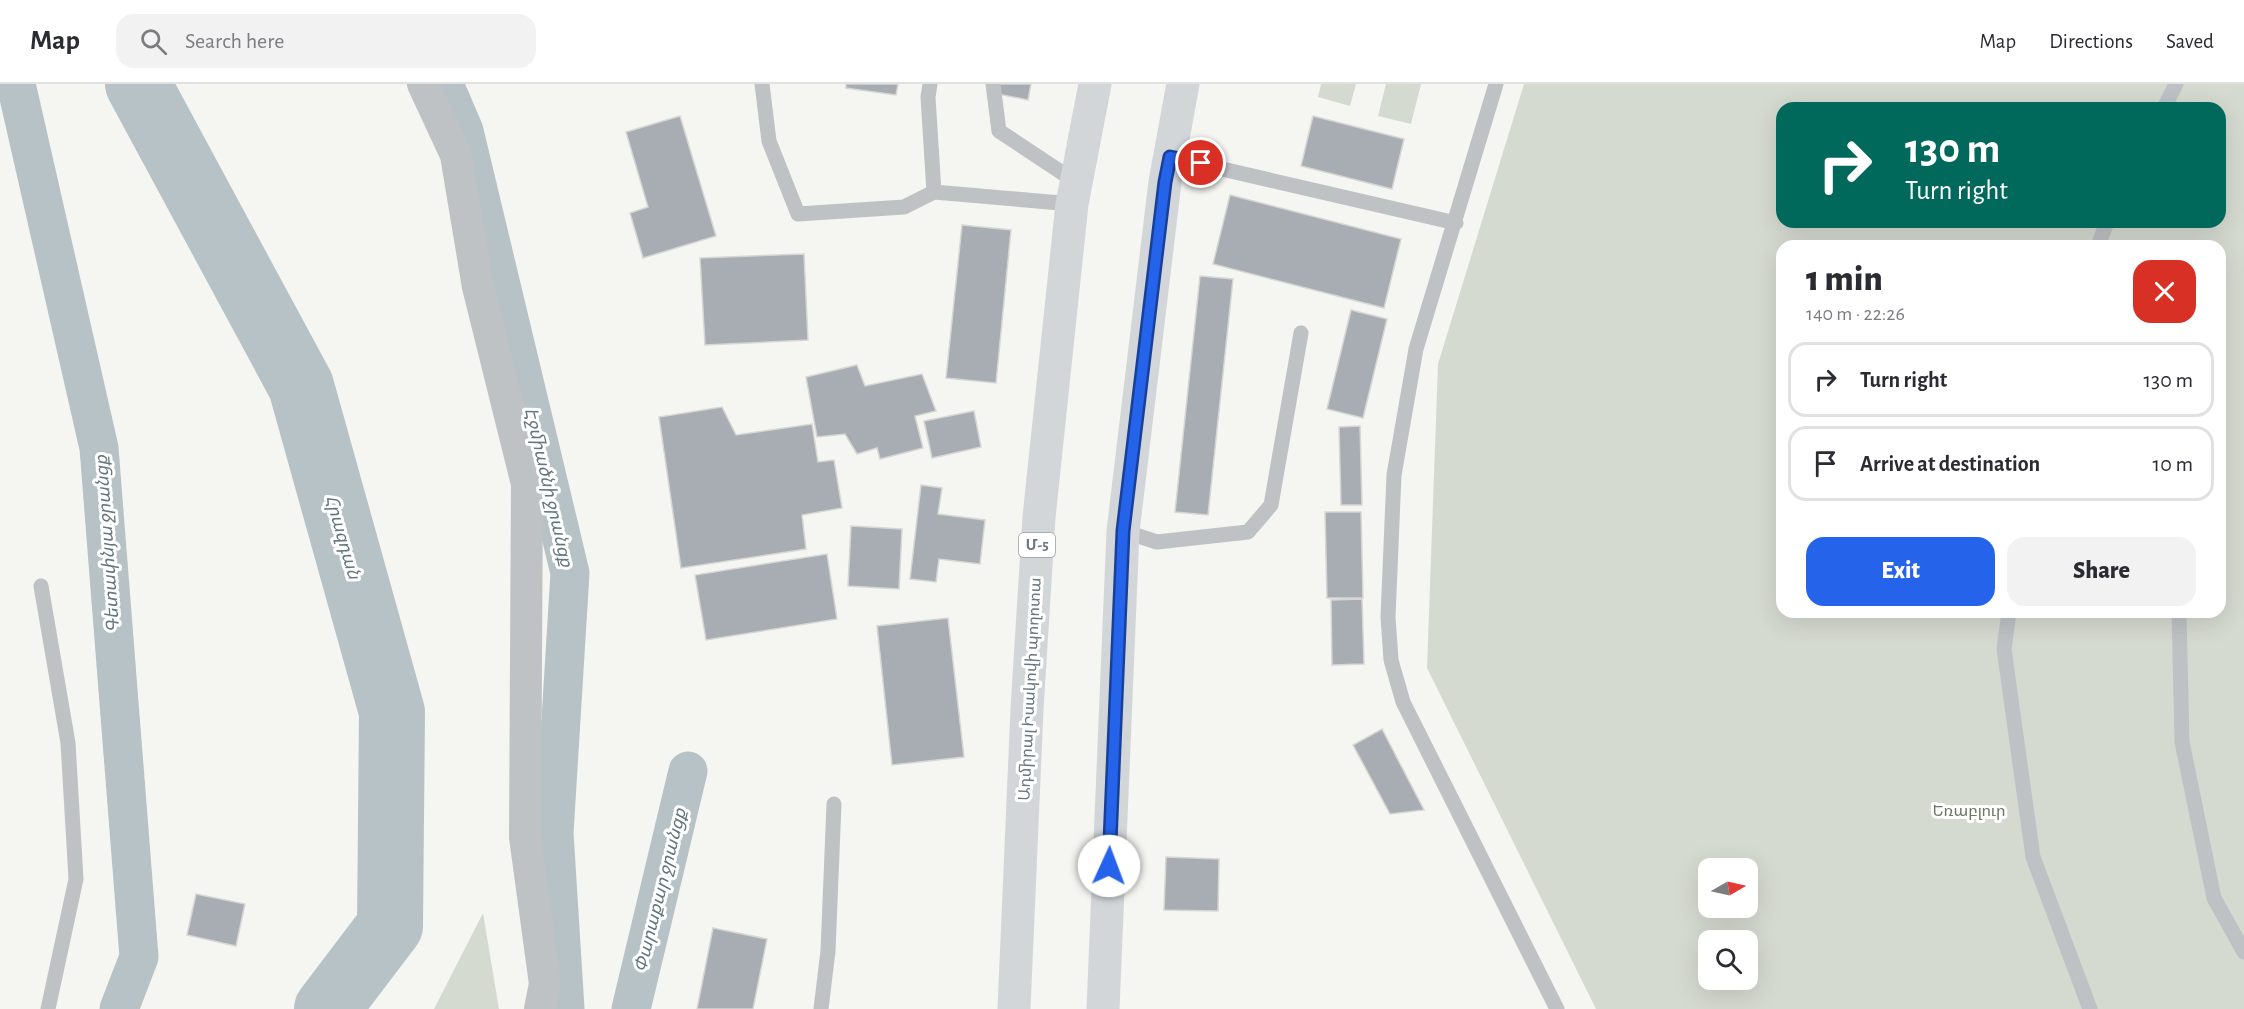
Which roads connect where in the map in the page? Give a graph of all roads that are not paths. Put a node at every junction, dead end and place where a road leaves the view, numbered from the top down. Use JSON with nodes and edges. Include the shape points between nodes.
{"nodes":[{"id":1,"x":423,"y":84,"type":"edge"},
{"id":2,"x":762,"y":84,"type":"edge"},
{"id":3,"x":930,"y":84,"type":"edge"},
{"id":4,"x":993,"y":84,"type":"edge"},
{"id":5,"x":1095,"y":84,"type":"edge"},
{"id":6,"x":1183,"y":84,"type":"edge"},
{"id":7,"x":1496,"y":84,"type":"edge"},
{"id":8,"x":2176,"y":84,"type":"edge"},
{"id":9,"x":2167,"y":102,"type":"edge"},
{"id":10,"x":1170,"y":157,"type":"junction"},
{"id":11,"x":934,"y":192,"type":"junction"},
{"id":12,"x":1074,"y":193,"type":"junction"},
{"id":13,"x":1456,"y":223,"type":"junction"},
{"id":14,"x":1301,"y":333,"type":"dead end"},
{"id":15,"x":1123,"y":531,"type":"junction"},
{"id":16,"x":41,"y":586,"type":"dead end"},
{"id":17,"x":2008,"y":618,"type":"edge"},
{"id":18,"x":2180,"y":618,"type":"edge"},
{"id":19,"x":834,"y":804,"type":"dead end"},
{"id":20,"x":2244,"y":952,"type":"edge"},
{"id":21,"x":48,"y":1009,"type":"edge"},
{"id":22,"x":540,"y":1009,"type":"edge"},
{"id":23,"x":821,"y":1009,"type":"edge"},
{"id":24,"x":1014,"y":1009,"type":"edge"},
{"id":25,"x":1103,"y":1009,"type":"edge"},
{"id":26,"x":1557,"y":1009,"type":"edge"},
{"id":27,"x":2090,"y":1009,"type":"edge"}],
"edges":[{"from":1,"to":22,"type":"street","via":[[456,155],[478,287],[527,484],[525,837],[545,984]]},
{"from":2,"to":11,"type":"lane","via":[[769,141],[798,214],[904,207]]},
{"from":3,"to":11,"type":"lane"},
{"from":4,"to":12,"type":"lane","via":[[999,131]]},
{"from":5,"to":12,"type":"highway","name":"Ադմիրալ Իսակովի պողոտա","number":"Մ-5"},
{"from":6,"to":10,"type":"highway"},
{"from":7,"to":13,"type":"lane"},
{"from":8,"to":9,"type":"lane"},
{"from":10,"to":13,"type":"lane"},
{"from":10,"to":15,"type":"highway"},
{"from":11,"to":12,"type":"lane"},
{"from":12,"to":24,"type":"highway","name":"Ադմիրալ Իսակովի պողոտա","number":"Մ-5","via":[[1039,518]]},
{"from":13,"to":26,"type":"lane","via":[[1416,349],[1394,475],[1388,617],[1391,660],[1403,702]]},
{"from":14,"to":15,"type":"lane","via":[[1271,505],[1248,532],[1157,542]]},
{"from":15,"to":25,"type":"highway"},
{"from":16,"to":21,"type":"lane","via":[[69,743],[76,879]]},
{"from":17,"to":27,"type":"lane","via":[[2004,649],[2034,857]]},
{"from":18,"to":20,"type":"lane","via":[[2182,742],[2214,898]]},
{"from":19,"to":23,"type":"lane","via":[[828,951]]}]}
